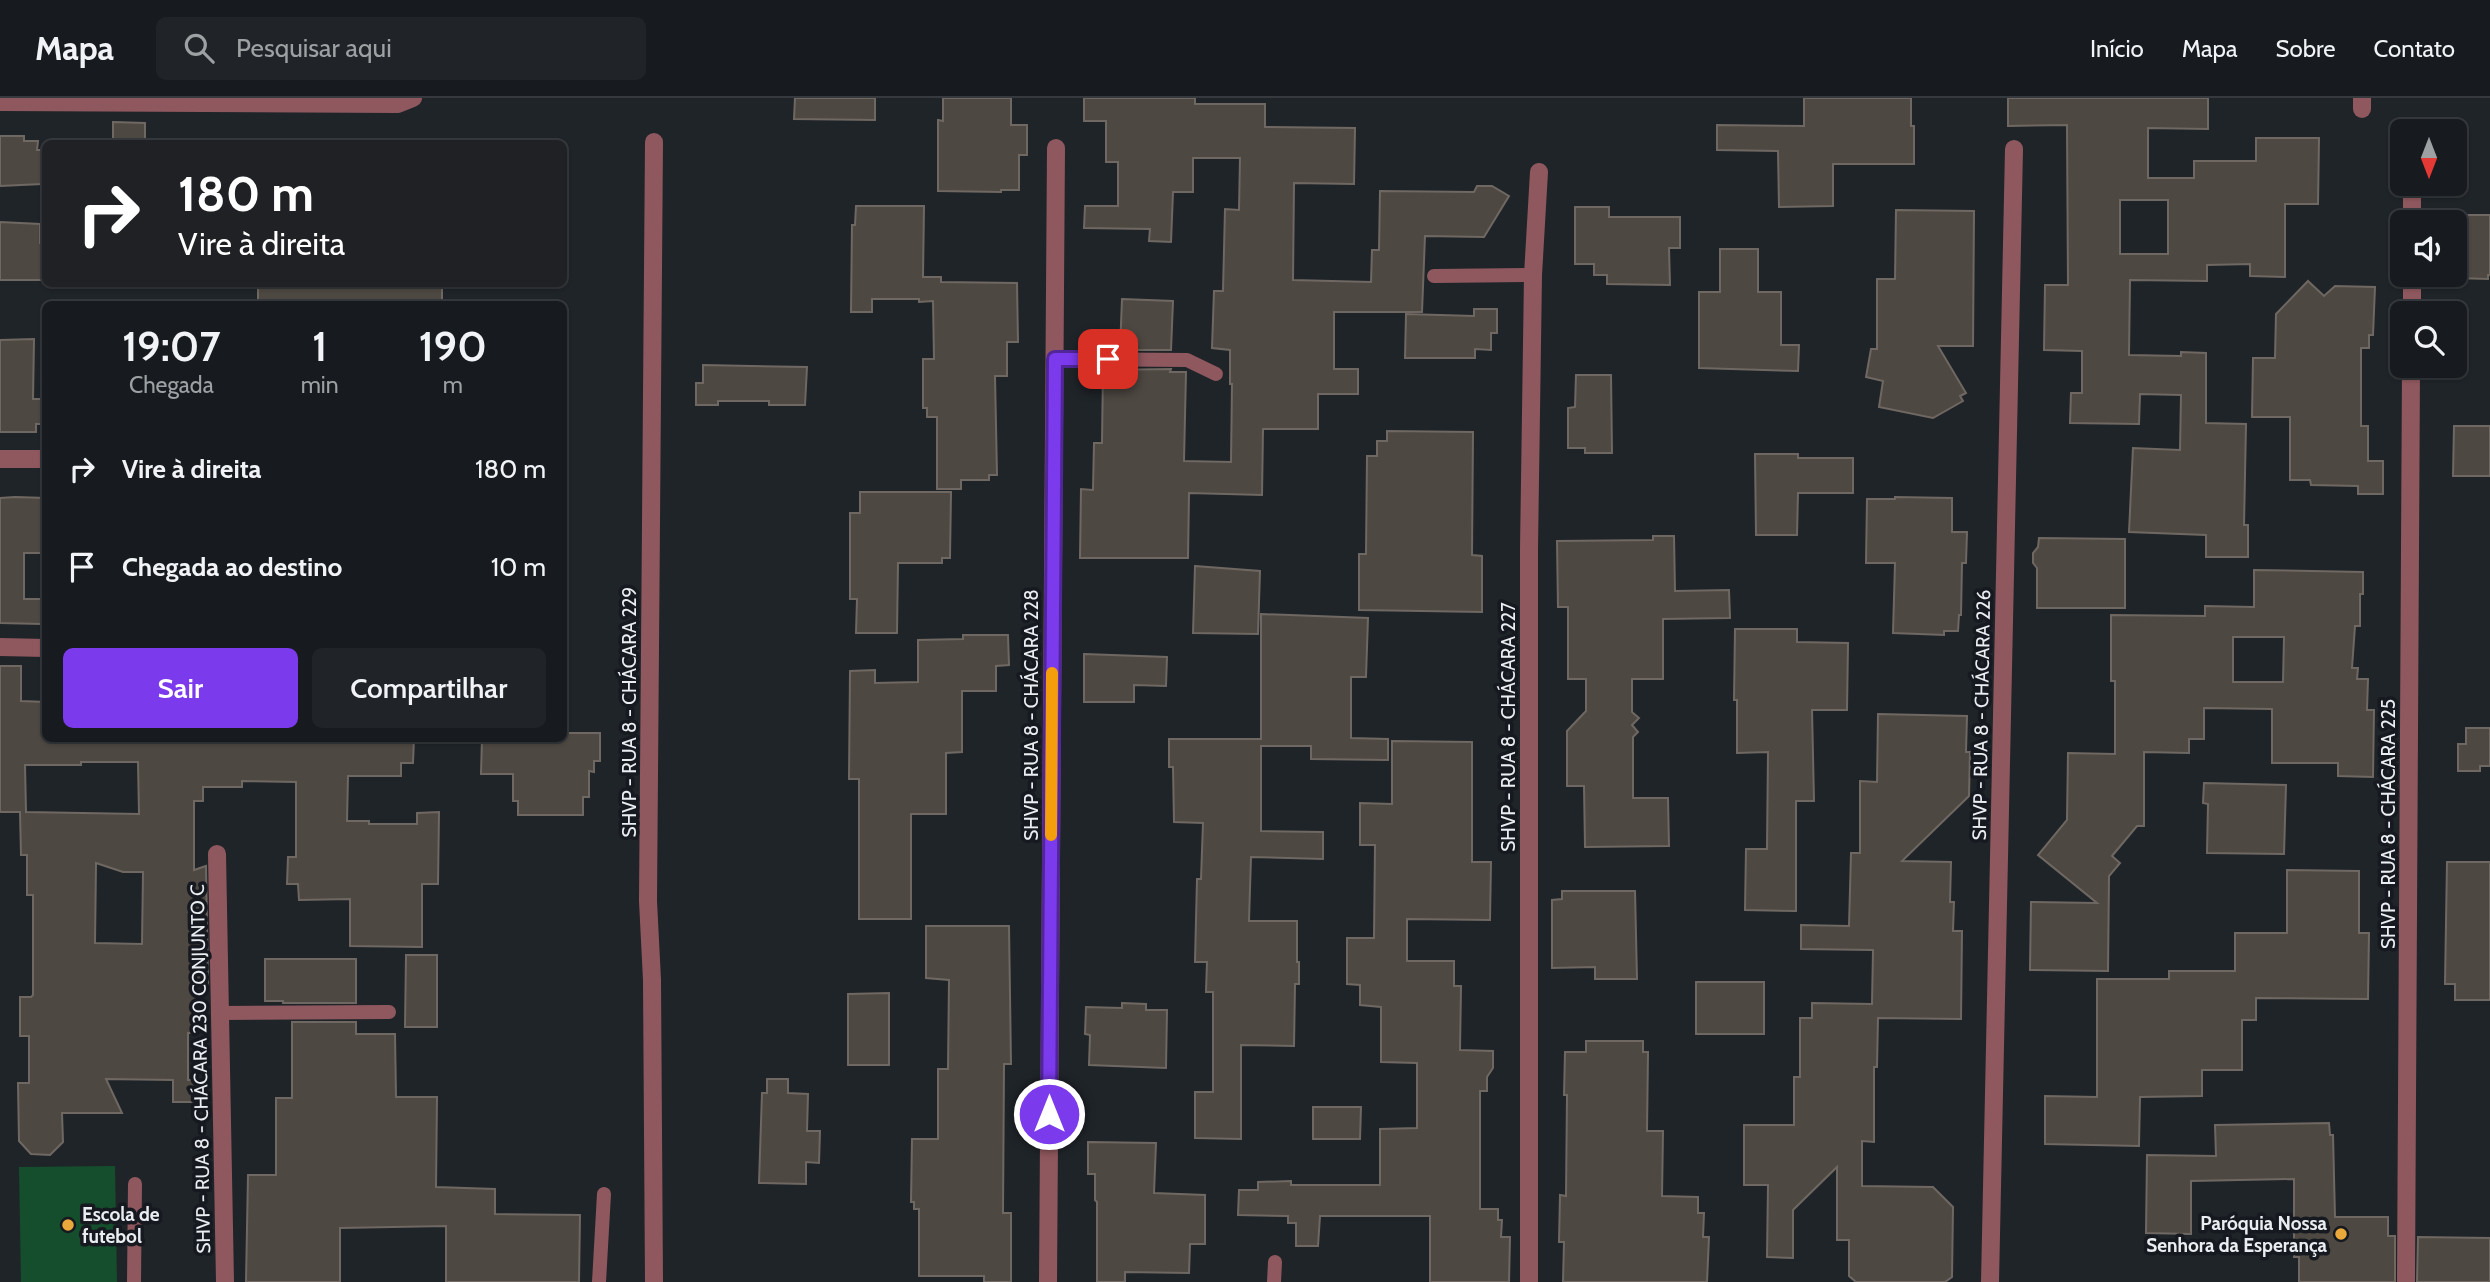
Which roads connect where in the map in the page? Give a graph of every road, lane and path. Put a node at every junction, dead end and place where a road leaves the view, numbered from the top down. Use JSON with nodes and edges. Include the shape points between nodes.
{"nodes":[{"id":1,"x":413,"y":98,"type":"edge"},
{"id":2,"x":0,"y":102,"type":"edge"},
{"id":3,"x":654,"y":142,"type":"dead end"},
{"id":4,"x":1056,"y":148,"type":"dead end"},
{"id":5,"x":2014,"y":149,"type":"dead end"},
{"id":6,"x":1539,"y":172,"type":"dead end"},
{"id":7,"x":1533,"y":275,"type":"junction"},
{"id":8,"x":1434,"y":276,"type":"dead end"},
{"id":9,"x":1055,"y":359,"type":"junction"},
{"id":10,"x":1216,"y":374,"type":"dead end"},
{"id":11,"x":2411,"y":378,"type":"edge"},
{"id":12,"x":0,"y":459,"type":"edge"},
{"id":13,"x":42,"y":460,"type":"edge"},
{"id":14,"x":0,"y":647,"type":"edge"},
{"id":15,"x":42,"y":648,"type":"edge"},
{"id":16,"x":217,"y":854,"type":"dead end"},
{"id":17,"x":389,"y":1012,"type":"dead end"},
{"id":18,"x":220,"y":1013,"type":"junction"},
{"id":19,"x":135,"y":1185,"type":"dead end"},
{"id":20,"x":604,"y":1195,"type":"dead end"},
{"id":21,"x":1275,"y":1262,"type":"dead end"},
{"id":22,"x":134,"y":1282,"type":"edge"},
{"id":23,"x":225,"y":1282,"type":"edge"},
{"id":24,"x":599,"y":1282,"type":"edge"},
{"id":25,"x":654,"y":1282,"type":"edge"},
{"id":26,"x":1048,"y":1282,"type":"edge"},
{"id":27,"x":1275,"y":1282,"type":"edge"},
{"id":28,"x":1529,"y":1282,"type":"edge"},
{"id":29,"x":1990,"y":1282,"type":"edge"},
{"id":30,"x":2406,"y":1282,"type":"edge"}],
"edges":[{"from":1,"to":2,"type":"street","via":[[398,104]]},
{"from":3,"to":25,"type":"street","name":"SHVP - RUA 8 - CHÁCARA 229","via":[[648,901]]},
{"from":4,"to":9,"type":"street","name":"SHVP - RUA 8 - CHÁCARA 228"},
{"from":5,"to":29,"type":"street","name":"SHVP - RUA 8 - CHÁCARA 226"},
{"from":6,"to":7,"type":"street","name":"SHVP - RUA 8 - CHÁCARA 227"},
{"from":7,"to":8,"type":"lane"},
{"from":7,"to":28,"type":"street","name":"SHVP - RUA 8 - CHÁCARA 227"},
{"from":9,"to":10,"type":"lane","via":[[1187,360]]},
{"from":9,"to":26,"type":"street","name":"SHVP - RUA 8 - CHÁCARA 228"},
{"from":11,"to":30,"type":"street","name":"SHVP - RUA 8 - CHÁCARA 225"},
{"from":12,"to":13,"type":"street"},
{"from":14,"to":15,"type":"street"},
{"from":16,"to":18,"type":"street","name":"SHVP - RUA 8 - CHÁCARA 230 CONJUNTO C"},
{"from":17,"to":18,"type":"lane"},
{"from":18,"to":23,"type":"street","name":"SHVP - RUA 8 - CHÁCARA 230 CONJUNTO C"},
{"from":19,"to":22,"type":"lane"},
{"from":20,"to":24,"type":"lane"},
{"from":21,"to":27,"type":"lane"}]}
